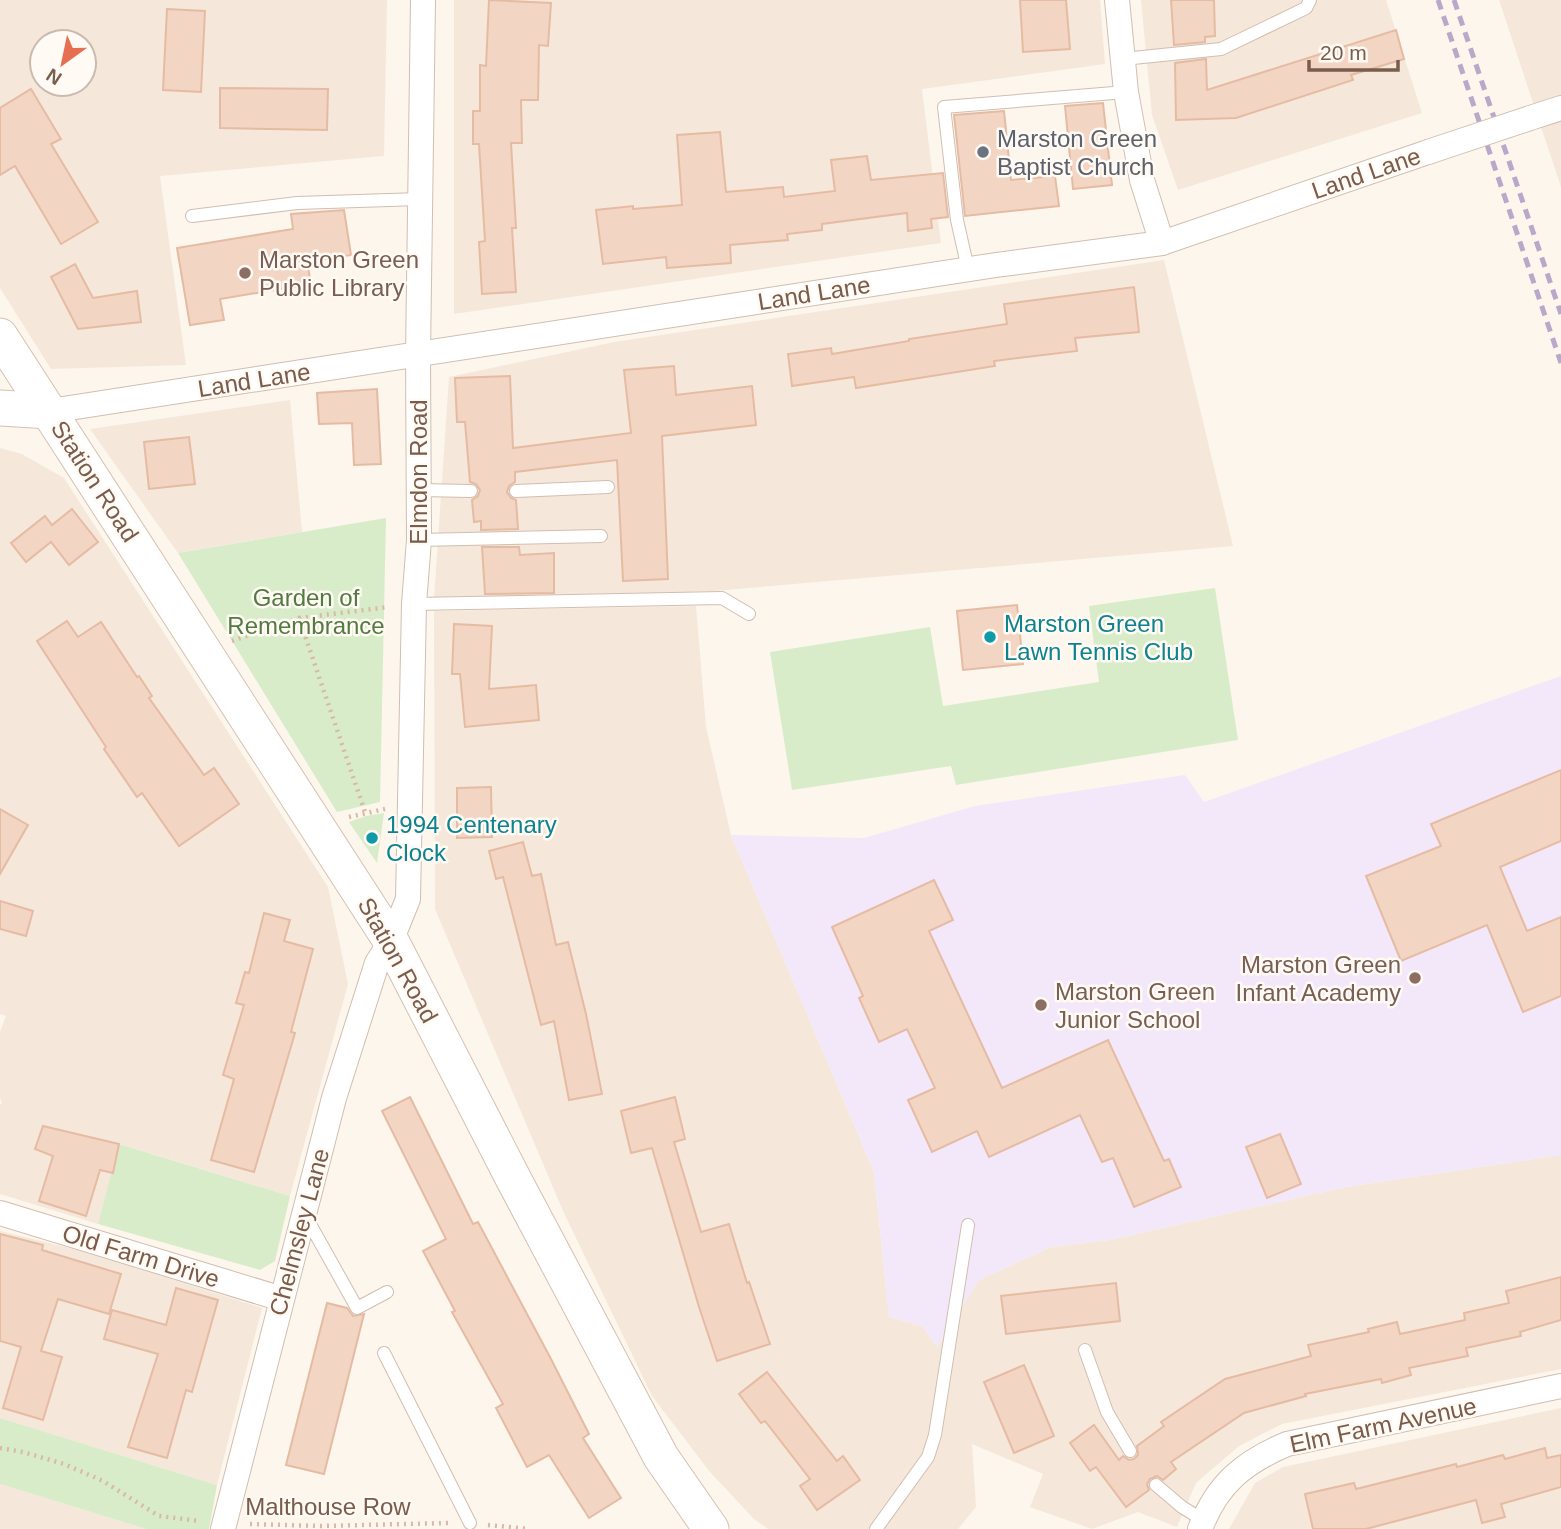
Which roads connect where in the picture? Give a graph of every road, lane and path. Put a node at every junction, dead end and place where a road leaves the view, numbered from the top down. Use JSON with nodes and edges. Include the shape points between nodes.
{"nodes":[{"id":1,"x":423,"y":0,"type":"edge"},
{"id":2,"x":1117,"y":0,"type":"edge"},
{"id":3,"x":1310,"y":0,"type":"edge"},
{"id":4,"x":1123,"y":59,"type":"junction"},
{"id":5,"x":1126,"y":92,"type":"junction"},
{"id":6,"x":1561,"y":108,"type":"edge"},
{"id":7,"x":420,"y":199,"type":"junction"},
{"id":8,"x":192,"y":216,"type":"dead end"},
{"id":9,"x":1162,"y":243,"type":"junction"},
{"id":10,"x":968,"y":269,"type":"junction"},
{"id":11,"x":0,"y":336,"type":"edge"},
{"id":12,"x":418,"y":355,"type":"junction"},
{"id":13,"x":0,"y":408,"type":"edge"},
{"id":14,"x":50,"y":411,"type":"junction"},
{"id":15,"x":608,"y":487,"type":"dead end"},
{"id":16,"x":419,"y":491,"type":"junction"},
{"id":17,"x":516,"y":491,"type":"dead end"},
{"id":18,"x":471,"y":492,"type":"dead end"},
{"id":19,"x":601,"y":536,"type":"dead end"},
{"id":20,"x":419,"y":540,"type":"junction"},
{"id":21,"x":408,"y":605,"type":"junction"},
{"id":22,"x":749,"y":614,"type":"dead end"},
{"id":23,"x":299,"y":618,"type":"junction"},
{"id":24,"x":204,"y":650,"type":"junction"},
{"id":25,"x":388,"y":808,"type":"dead end"},
{"id":26,"x":365,"y":812,"type":"junction"},
{"id":27,"x":318,"y":827,"type":"junction"},
{"id":28,"x":391,"y":941,"type":"junction"},
{"id":29,"x":0,"y":1213,"type":"edge"},
{"id":30,"x":304,"y":1214,"type":"junction"},
{"id":31,"x":968,"y":1225,"type":"dead end"},
{"id":32,"x":387,"y":1292,"type":"dead end"},
{"id":33,"x":282,"y":1298,"type":"junction"},
{"id":34,"x":1085,"y":1350,"type":"dead end"},
{"id":35,"x":384,"y":1353,"type":"dead end"},
{"id":36,"x":1561,"y":1386,"type":"edge"},
{"id":37,"x":0,"y":1448,"type":"edge"},
{"id":38,"x":1130,"y":1451,"type":"dead end"},
{"id":39,"x":1156,"y":1485,"type":"dead end"},
{"id":40,"x":432,"y":1523,"type":"dead end"},
{"id":41,"x":470,"y":1523,"type":"joint"},
{"id":42,"x":1201,"y":1524,"type":"edge"},
{"id":43,"x":223,"y":1526,"type":"edge"},
{"id":44,"x":529,"y":1529,"type":"edge"},
{"id":45,"x":711,"y":1529,"type":"edge"},
{"id":46,"x":876,"y":1529,"type":"edge"}],
"edges":[{"from":1,"to":7,"type":"street","name":"Elmdon Road"},
{"from":2,"to":4,"type":"street"},
{"from":3,"to":4,"type":"lane","via":[[1306,8],[1222,49]]},
{"from":4,"to":5,"type":"street"},
{"from":5,"to":9,"type":"street","via":[[1142,180]]},
{"from":5,"to":10,"type":"lane","via":[[944,107],[957,220]]},
{"from":6,"to":9,"type":"street","name":"Land Lane","bridge":true},
{"from":7,"to":8,"type":"lane","via":[[297,202]]},
{"from":7,"to":12,"type":"street","name":"Elmdon Road"},
{"from":9,"to":10,"type":"street","name":"Land Lane"},
{"from":10,"to":12,"type":"street","name":"Land Lane"},
{"from":11,"to":14,"type":"street","name":"Station Road"},
{"from":12,"to":14,"type":"street","name":"Land Lane"},
{"from":12,"to":16,"type":"street","name":"Elmdon Road"},
{"from":13,"to":14,"type":"street"},
{"from":14,"to":24,"type":"street","name":"Station Road"},
{"from":15,"to":17,"type":"lane"},
{"from":16,"to":18,"type":"lane"},
{"from":16,"to":20,"type":"street","name":"Elmdon Road"},
{"from":19,"to":20,"type":"lane"},
{"from":20,"to":21,"type":"street","name":"Elmdon Road"},
{"from":21,"to":22,"type":"lane","via":[[722,598]]},
{"from":21,"to":23,"type":"path"},
{"from":21,"to":28,"type":"street","name":"Elmdon Road","via":[[408,899]]},
{"from":23,"to":24,"type":"path"},
{"from":23,"to":26,"type":"path"},
{"from":24,"to":27,"type":"street","name":"Station Road"},
{"from":25,"to":26,"type":"path"},
{"from":26,"to":27,"type":"path"},
{"from":27,"to":28,"type":"street","name":"Station Road"},
{"from":28,"to":30,"type":"street","name":"Chelmsley Lane","via":[[377,963],[338,1085]]},
{"from":28,"to":45,"type":"street","name":"Station Road","via":[[661,1457]]},
{"from":29,"to":33,"type":"street","name":"Old Farm Drive"},
{"from":30,"to":32,"type":"lane","via":[[357,1308]]},
{"from":30,"to":33,"type":"street","name":"Chelmsley Lane"},
{"from":31,"to":46,"type":"lane","via":[[935,1435],[928,1457]]},
{"from":33,"to":43,"type":"street","name":"Chelmsley Lane"},
{"from":34,"to":38,"type":"lane","via":[[1107,1412]]},
{"from":35,"to":41,"type":"lane"},
{"from":36,"to":42,"type":"street","name":"Elm Farm Avenue","via":[[1287,1444],[1241,1468],[1215,1496]]},
{"from":37,"to":43,"type":"path","name":"Malthouse Row","via":[[64,1464],[103,1480],[159,1516]]},
{"from":39,"to":42,"type":"lane"},
{"from":40,"to":43,"type":"path","name":"Malthouse Row"},
{"from":41,"to":44,"type":"path"}]}
